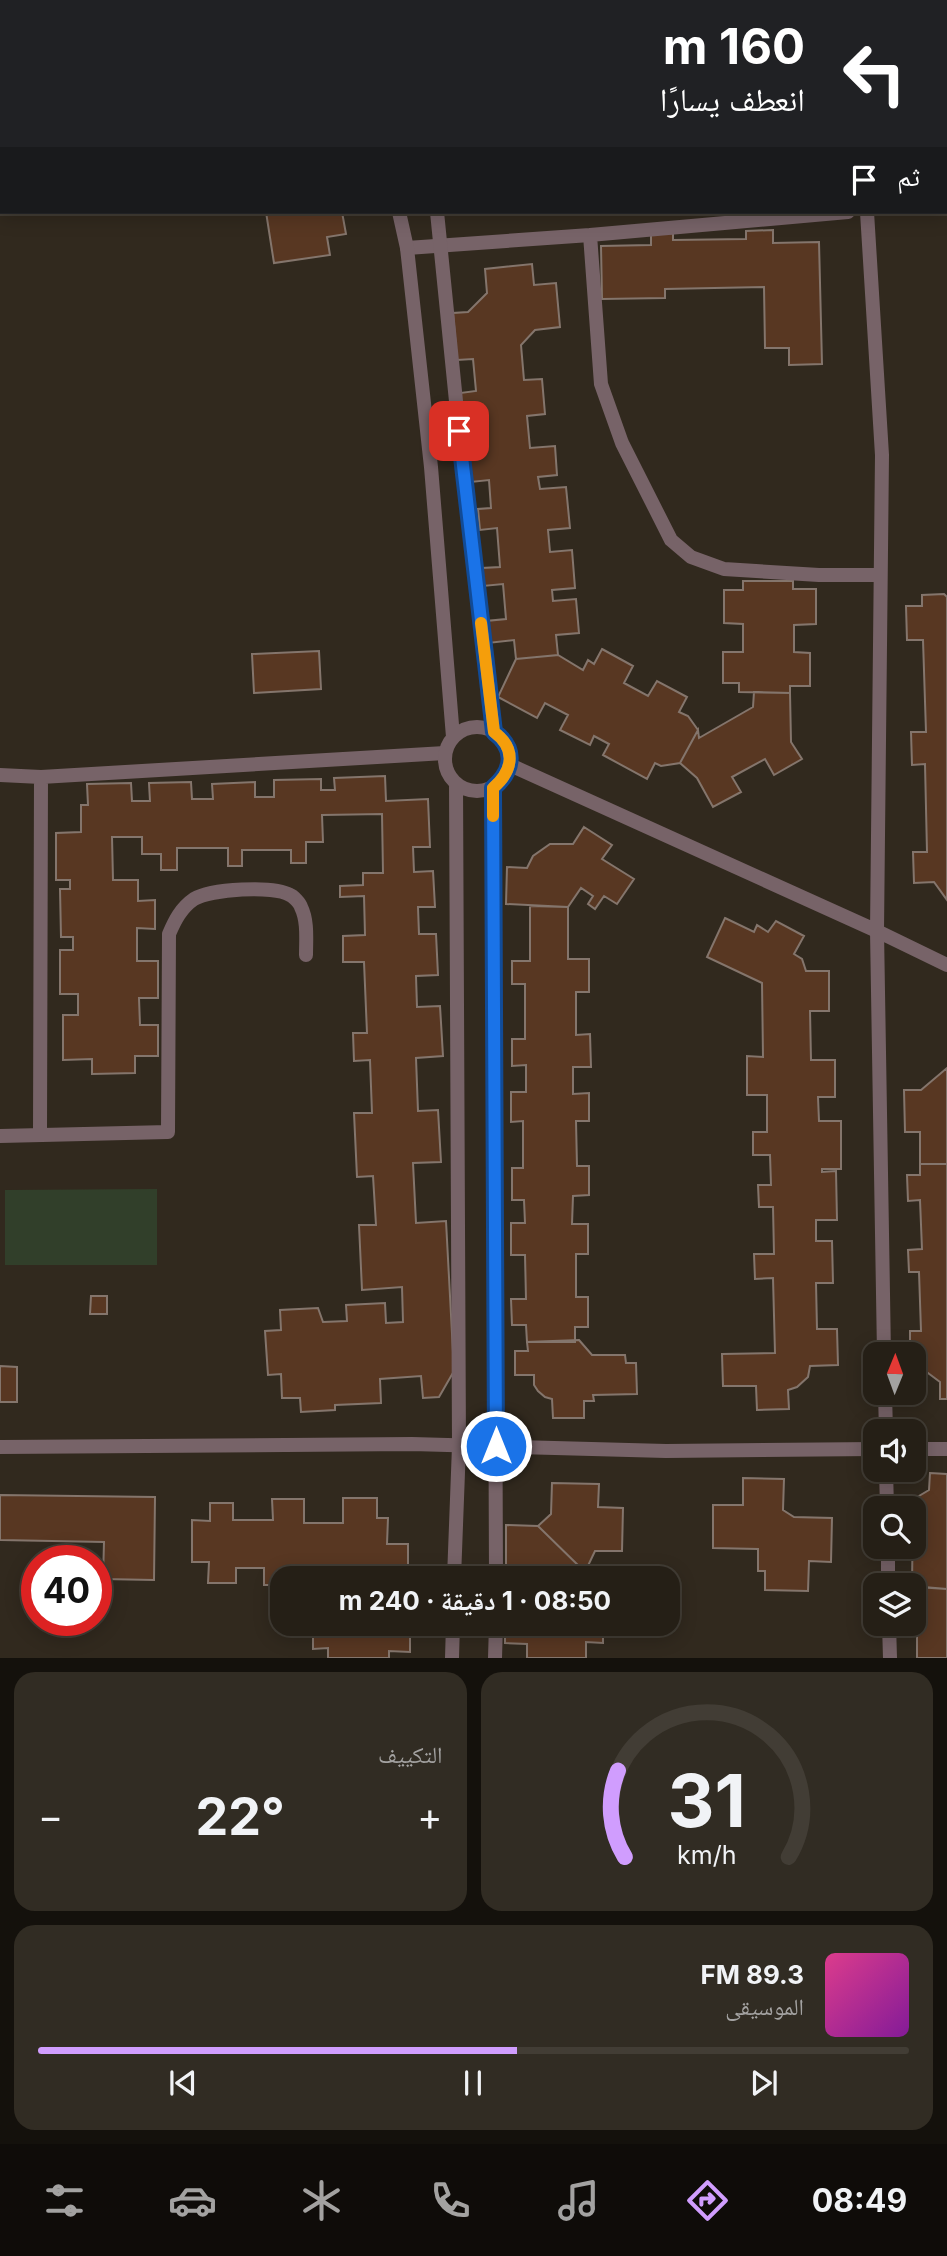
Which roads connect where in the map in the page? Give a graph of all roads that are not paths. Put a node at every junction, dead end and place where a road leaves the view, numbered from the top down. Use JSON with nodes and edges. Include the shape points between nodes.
{"nodes":[{"id":1,"x":399,"y":214,"type":"edge"},
{"id":2,"x":437,"y":214,"type":"edge"},
{"id":3,"x":826,"y":214,"type":"edge"},
{"id":4,"x":867,"y":214,"type":"edge"},
{"id":5,"x":590,"y":235,"type":"junction"},
{"id":6,"x":442,"y":246,"type":"junction"},
{"id":7,"x":407,"y":248,"type":"junction"},
{"id":8,"x":880,"y":575,"type":"junction"},
{"id":9,"x":494,"y":732,"type":"junction"},
{"id":10,"x":453,"y":737,"type":"junction"},
{"id":11,"x":445,"y":753,"type":"junction"},
{"id":12,"x":510,"y":765,"type":"junction"},
{"id":13,"x":0,"y":775,"type":"edge"},
{"id":14,"x":41,"y":777,"type":"junction"},
{"id":15,"x":456,"y":783,"type":"junction"},
{"id":16,"x":493,"y":788,"type":"junction"},
{"id":17,"x":877,"y":931,"type":"junction"},
{"id":18,"x":306,"y":955,"type":"dead end"},
{"id":19,"x":947,"y":965,"type":"edge"},
{"id":20,"x":40,"y":1135,"type":"junction"},
{"id":21,"x":0,"y":1136,"type":"edge"},
{"id":22,"x":884,"y":1342,"type":"edge"},
{"id":23,"x":458,"y":1446,"type":"junction"},
{"id":24,"x":496,"y":1446,"type":"junction"},
{"id":25,"x":0,"y":1447,"type":"edge"},
{"id":26,"x":863,"y":1449,"type":"edge"},
{"id":27,"x":926,"y":1449,"type":"edge"},
{"id":28,"x":947,"y":1449,"type":"edge"},
{"id":29,"x":454,"y":1566,"type":"edge"},
{"id":30,"x":496,"y":1566,"type":"edge"},
{"id":31,"x":453,"y":1636,"type":"edge"},
{"id":32,"x":496,"y":1636,"type":"edge"},
{"id":33,"x":889,"y":1636,"type":"edge"},
{"id":34,"x":452,"y":1657,"type":"edge"},
{"id":35,"x":495,"y":1657,"type":"edge"},
{"id":36,"x":890,"y":1657,"type":"edge"}],
"edges":[{"from":1,"to":7,"type":"street"},
{"from":2,"to":6,"type":"street"},
{"from":3,"to":5,"type":"street"},
{"from":4,"to":8,"type":"street","via":[[882,455]]},
{"from":5,"to":6,"type":"street"},
{"from":5,"to":8,"type":"street","via":[[601,384],[622,443],[671,540],[691,557],[724,569]]},
{"from":6,"to":7,"type":"street"},
{"from":6,"to":9,"type":"street"},
{"from":7,"to":10,"type":"street"},
{"from":8,"to":17,"type":"street"},
{"from":9,"to":10,"type":"street","via":[[476,726]]},
{"from":9,"to":12,"type":"street","via":[[509,751]]},
{"from":10,"to":11,"type":"street"},
{"from":11,"to":14,"type":"street"},
{"from":11,"to":15,"type":"street","via":[[446,768]]},
{"from":12,"to":16,"type":"street"},
{"from":12,"to":17,"type":"street"},
{"from":13,"to":14,"type":"street"},
{"from":14,"to":20,"type":"street"},
{"from":15,"to":16,"type":"street","via":[[478,792]]},
{"from":15,"to":23,"type":"street"},
{"from":16,"to":24,"type":"street"},
{"from":17,"to":19,"type":"street"},
{"from":17,"to":22,"type":"street"},
{"from":18,"to":20,"type":"street","via":[[301,906],[291,895],[220,891],[195,898],[178,913],[169,934],[168,1132]]},
{"from":20,"to":21,"type":"street"},
{"from":23,"to":24,"type":"street"},
{"from":23,"to":25,"type":"street"},
{"from":23,"to":29,"type":"street"},
{"from":24,"to":26,"type":"street","via":[[666,1451]]},
{"from":24,"to":30,"type":"street"},
{"from":27,"to":28,"type":"street"},
{"from":31,"to":34,"type":"street"},
{"from":32,"to":35,"type":"street"},
{"from":33,"to":36,"type":"street"}]}
